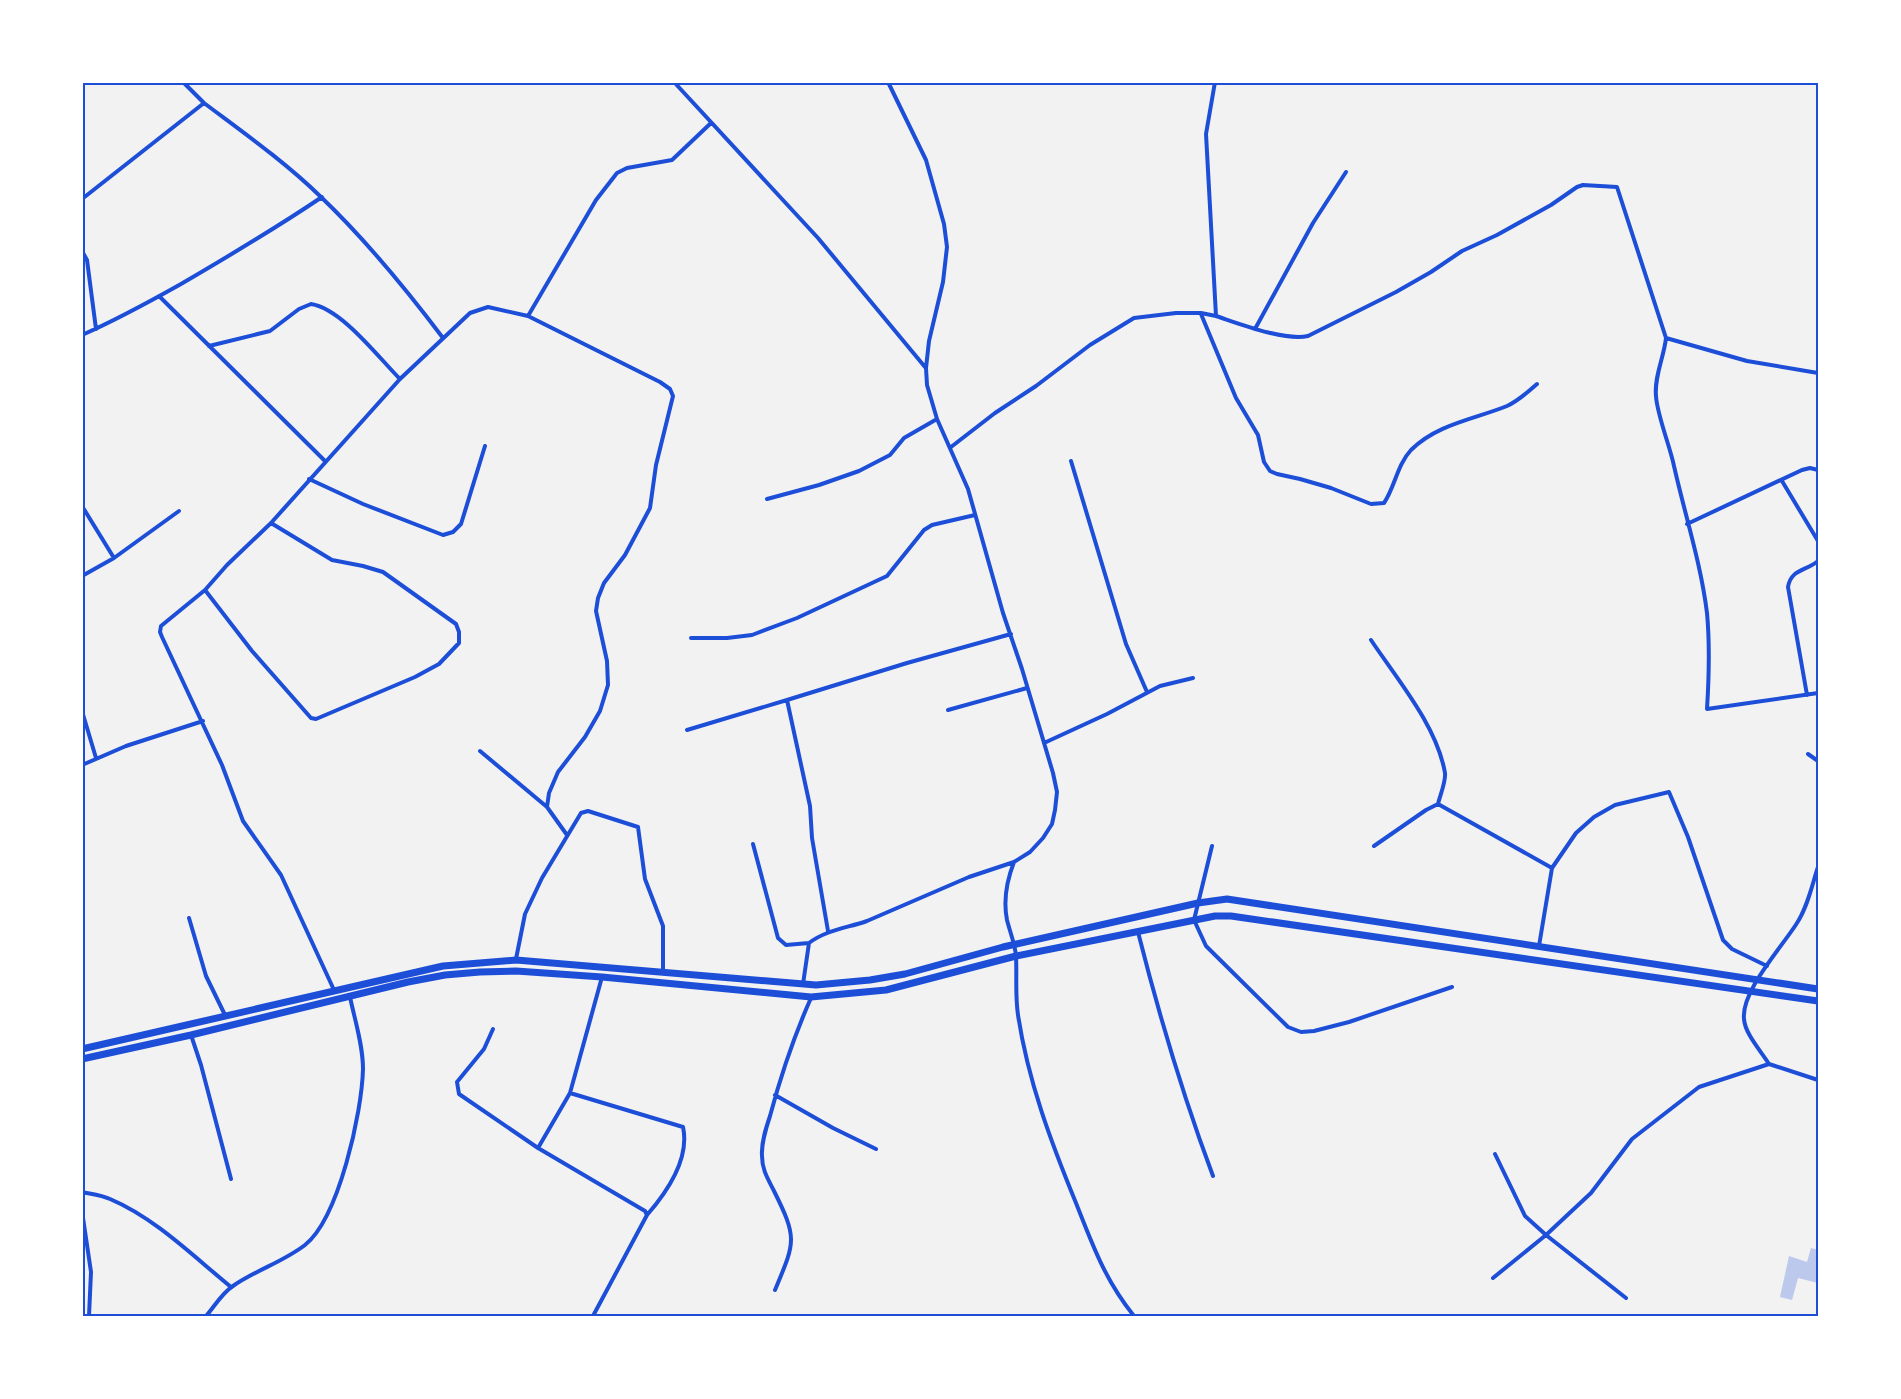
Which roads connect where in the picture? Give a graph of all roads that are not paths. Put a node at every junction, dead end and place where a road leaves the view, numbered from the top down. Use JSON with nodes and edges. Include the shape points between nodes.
{"nodes":[{"id":1,"x":183,"y":82,"type":"edge"},
{"id":2,"x":674,"y":82,"type":"edge"},
{"id":3,"x":888,"y":82,"type":"edge"},
{"id":4,"x":1215,"y":82,"type":"edge"},
{"id":5,"x":204,"y":103,"type":"junction"},
{"id":6,"x":711,"y":123,"type":"junction"},
{"id":7,"x":1346,"y":172,"type":"dead end"},
{"id":8,"x":322,"y":197,"type":"junction"},
{"id":9,"x":82,"y":199,"type":"edge"},
{"id":10,"x":82,"y":251,"type":"edge"},
{"id":11,"x":159,"y":296,"type":"junction"},
{"id":12,"x":1201,"y":313,"type":"junction"},
{"id":13,"x":528,"y":316,"type":"junction"},
{"id":14,"x":1216,"y":316,"type":"junction"},
{"id":15,"x":96,"y":329,"type":"junction"},
{"id":16,"x":1255,"y":329,"type":"junction"},
{"id":17,"x":82,"y":335,"type":"edge"},
{"id":18,"x":443,"y":338,"type":"junction"},
{"id":19,"x":1666,"y":338,"type":"junction"},
{"id":20,"x":209,"y":346,"type":"junction"},
{"id":21,"x":926,"y":368,"type":"junction"},
{"id":22,"x":1818,"y":374,"type":"edge"},
{"id":23,"x":400,"y":379,"type":"junction"},
{"id":24,"x":1538,"y":384,"type":"dead end"},
{"id":25,"x":937,"y":419,"type":"junction"},
{"id":26,"x":485,"y":446,"type":"dead end"},
{"id":27,"x":951,"y":447,"type":"junction"},
{"id":28,"x":1071,"y":460,"type":"dead end"},
{"id":29,"x":325,"y":461,"type":"junction"},
{"id":30,"x":1818,"y":470,"type":"edge"},
{"id":31,"x":309,"y":479,"type":"junction"},
{"id":32,"x":1782,"y":481,"type":"junction"},
{"id":33,"x":766,"y":499,"type":"dead end"},
{"id":34,"x":82,"y":506,"type":"edge"},
{"id":35,"x":179,"y":511,"type":"dead end"},
{"id":36,"x":975,"y":514,"type":"junction"},
{"id":37,"x":270,"y":523,"type":"junction"},
{"id":38,"x":1687,"y":524,"type":"junction"},
{"id":39,"x":1818,"y":541,"type":"edge"},
{"id":40,"x":114,"y":558,"type":"junction"},
{"id":41,"x":1818,"y":561,"type":"edge"},
{"id":42,"x":82,"y":576,"type":"edge"},
{"id":43,"x":205,"y":590,"type":"junction"},
{"id":44,"x":1011,"y":634,"type":"junction"},
{"id":45,"x":691,"y":638,"type":"dead end"},
{"id":46,"x":1371,"y":640,"type":"dead end"},
{"id":47,"x":1193,"y":678,"type":"dead end"},
{"id":48,"x":1027,"y":688,"type":"junction"},
{"id":49,"x":1147,"y":692,"type":"junction"},
{"id":50,"x":1818,"y":693,"type":"edge"},
{"id":51,"x":1807,"y":695,"type":"junction"},
{"id":52,"x":787,"y":700,"type":"junction"},
{"id":53,"x":948,"y":710,"type":"dead end"},
{"id":54,"x":82,"y":711,"type":"edge"},
{"id":55,"x":203,"y":721,"type":"junction"},
{"id":56,"x":687,"y":730,"type":"dead end"},
{"id":57,"x":1044,"y":743,"type":"junction"},
{"id":58,"x":480,"y":750,"type":"dead end"},
{"id":59,"x":1808,"y":754,"type":"dead end"},
{"id":60,"x":96,"y":758,"type":"junction"},
{"id":61,"x":1818,"y":761,"type":"edge"},
{"id":62,"x":82,"y":765,"type":"edge"},
{"id":63,"x":1438,"y":804,"type":"junction"},
{"id":64,"x":547,"y":807,"type":"junction"},
{"id":65,"x":567,"y":835,"type":"junction"},
{"id":66,"x":753,"y":844,"type":"dead end"},
{"id":67,"x":1212,"y":846,"type":"dead end"},
{"id":68,"x":1374,"y":846,"type":"dead end"},
{"id":69,"x":1014,"y":862,"type":"junction"},
{"id":70,"x":1818,"y":867,"type":"edge"},
{"id":71,"x":1552,"y":868,"type":"junction"},
{"id":72,"x":1198,"y":903,"type":"junction"},
{"id":73,"x":189,"y":918,"type":"dead end"},
{"id":74,"x":1194,"y":920,"type":"junction"},
{"id":75,"x":828,"y":931,"type":"junction"},
{"id":76,"x":1138,"y":932,"type":"junction"},
{"id":77,"x":808,"y":943,"type":"junction"},
{"id":78,"x":1014,"y":945,"type":"junction"},
{"id":79,"x":1539,"y":946,"type":"junction"},
{"id":80,"x":1016,"y":956,"type":"junction"},
{"id":81,"x":516,"y":960,"type":"junction"},
{"id":82,"x":1767,"y":966,"type":"junction"},
{"id":83,"x":663,"y":972,"type":"junction"},
{"id":84,"x":602,"y":977,"type":"junction"},
{"id":85,"x":1759,"y":979,"type":"junction"},
{"id":86,"x":803,"y":984,"type":"junction"},
{"id":87,"x":1452,"y":987,"type":"dead end"},
{"id":88,"x":347,"y":988,"type":"junction"},
{"id":89,"x":1818,"y":989,"type":"edge"},
{"id":90,"x":335,"y":991,"type":"junction"},
{"id":91,"x":1752,"y":991,"type":"junction"},
{"id":92,"x":350,"y":996,"type":"junction"},
{"id":93,"x":812,"y":997,"type":"junction"},
{"id":94,"x":1818,"y":1001,"type":"edge"},
{"id":95,"x":226,"y":1017,"type":"junction"},
{"id":96,"x":493,"y":1029,"type":"dead end"},
{"id":97,"x":191,"y":1035,"type":"junction"},
{"id":98,"x":82,"y":1049,"type":"edge"},
{"id":99,"x":82,"y":1059,"type":"edge"},
{"id":100,"x":1768,"y":1064,"type":"junction"},
{"id":101,"x":1818,"y":1080,"type":"edge"},
{"id":102,"x":570,"y":1094,"type":"junction"},
{"id":103,"x":775,"y":1095,"type":"junction"},
{"id":104,"x":538,"y":1149,"type":"junction"},
{"id":105,"x":876,"y":1149,"type":"dead end"},
{"id":106,"x":1495,"y":1154,"type":"dead end"},
{"id":107,"x":1213,"y":1176,"type":"dead end"},
{"id":108,"x":231,"y":1179,"type":"dead end"},
{"id":109,"x":82,"y":1192,"type":"edge"},
{"id":110,"x":82,"y":1211,"type":"edge"},
{"id":111,"x":647,"y":1215,"type":"junction"},
{"id":112,"x":1546,"y":1235,"type":"junction"},
{"id":113,"x":1493,"y":1278,"type":"dead end"},
{"id":114,"x":231,"y":1287,"type":"junction"},
{"id":115,"x":775,"y":1290,"type":"dead end"},
{"id":116,"x":1626,"y":1298,"type":"dead end"},
{"id":117,"x":89,"y":1317,"type":"edge"},
{"id":118,"x":206,"y":1317,"type":"edge"},
{"id":119,"x":593,"y":1317,"type":"edge"},
{"id":120,"x":1134,"y":1317,"type":"edge"}],
"edges":[{"from":1,"to":5,"type":"street"},
{"from":2,"to":6,"type":"street"},
{"from":3,"to":21,"type":"street","via":[[926,160],[944,224],[947,247],[943,282]]},
{"from":4,"to":14,"type":"street","via":[[1206,134]]},
{"from":5,"to":8,"type":"street"},
{"from":5,"to":9,"type":"street"},
{"from":6,"to":13,"type":"street","via":[[672,160],[617,173],[596,200]]},
{"from":6,"to":21,"type":"street","via":[[818,238]]},
{"from":7,"to":16,"type":"street"},
{"from":8,"to":11,"type":"street"},
{"from":8,"to":18,"type":"street","via":[[400,281]]},
{"from":10,"to":15,"type":"street","via":[[87,260]]},
{"from":11,"to":15,"type":"street"},
{"from":11,"to":20,"type":"street"},
{"from":12,"to":14,"type":"street"},
{"from":12,"to":24,"type":"street","via":[[1270,471],[1371,504],[1384,504],[1401,464],[1428,436],[1509,405]]},
{"from":12,"to":27,"type":"street","via":[[1134,318],[1090,345]]},
{"from":13,"to":18,"type":"street","via":[[488,307],[470,313]]},
{"from":13,"to":64,"type":"street","via":[[660,382],[673,396],[650,508],[598,598],[608,685],[600,711],[585,738],[558,772]]},
{"from":14,"to":16,"type":"street"},
{"from":15,"to":17,"type":"street"},
{"from":16,"to":19,"type":"street","via":[[1300,338],[1308,336],[1396,292],[1583,185],[1617,188]]},
{"from":18,"to":23,"type":"street"},
{"from":19,"to":22,"type":"street","via":[[1747,361]]},
{"from":19,"to":38,"type":"street","via":[[1656,397]]},
{"from":20,"to":23,"type":"street","via":[[270,331],[311,304],[327,309],[342,321]]},
{"from":20,"to":29,"type":"street"},
{"from":21,"to":25,"type":"street"},
{"from":23,"to":29,"type":"street"},
{"from":25,"to":27,"type":"street"},
{"from":25,"to":33,"type":"street","via":[[904,438],[890,455],[859,471]]},
{"from":26,"to":31,"type":"street","via":[[461,524],[443,535]]},
{"from":27,"to":36,"type":"street"},
{"from":28,"to":49,"type":"street","via":[[1126,644]]},
{"from":29,"to":31,"type":"street"},
{"from":30,"to":32,"type":"street","via":[[1802,470]]},
{"from":31,"to":37,"type":"street"},
{"from":32,"to":38,"type":"street"},
{"from":32,"to":39,"type":"street"},
{"from":34,"to":40,"type":"street"},
{"from":35,"to":40,"type":"street"},
{"from":36,"to":44,"type":"street"},
{"from":36,"to":45,"type":"street","via":[[932,525],[887,576],[797,618],[752,635]]},
{"from":37,"to":43,"type":"street"},
{"from":37,"to":43,"type":"street","via":[[332,560],[382,572],[456,624],[459,643],[439,664],[415,677],[311,718]]},
{"from":38,"to":51,"type":"street","via":[[1707,612],[1707,709]]},
{"from":40,"to":42,"type":"street"},
{"from":41,"to":51,"type":"street","via":[[1793,574],[1788,587]]},
{"from":43,"to":55,"type":"street","via":[[161,626],[160,632]]},
{"from":44,"to":48,"type":"street"},
{"from":44,"to":52,"type":"street"},
{"from":46,"to":63,"type":"street","via":[[1421,714],[1437,747],[1445,775]]},
{"from":47,"to":49,"type":"street"},
{"from":48,"to":53,"type":"street"},
{"from":48,"to":57,"type":"street"},
{"from":49,"to":57,"type":"street"},
{"from":50,"to":51,"type":"street"},
{"from":52,"to":56,"type":"street"},
{"from":52,"to":75,"type":"street","via":[[808,796]]},
{"from":54,"to":60,"type":"street"},
{"from":55,"to":60,"type":"street"},
{"from":55,"to":90,"type":"street","via":[[243,821],[281,875]]},
{"from":57,"to":69,"type":"street","via":[[1056,792],[1056,810],[1043,838]]},
{"from":58,"to":64,"type":"street"},
{"from":59,"to":61,"type":"street"},
{"from":60,"to":62,"type":"street"},
{"from":63,"to":68,"type":"street"},
{"from":63,"to":71,"type":"street"},
{"from":64,"to":65,"type":"street"},
{"from":65,"to":81,"type":"street","via":[[525,914]]},
{"from":65,"to":83,"type":"street","via":[[581,813],[588,811],[638,828],[645,879],[663,926]]},
{"from":66,"to":77,"type":"street","via":[[778,938],[786,945]]},
{"from":67,"to":72,"type":"street"},
{"from":69,"to":75,"type":"street","via":[[867,921]]},
{"from":69,"to":78,"type":"street","via":[[1006,906]]},
{"from":70,"to":82,"type":"street","via":[[1797,923]]},
{"from":71,"to":79,"type":"street"},
{"from":71,"to":82,"type":"street","via":[[1576,833],[1614,805],[1669,792],[1723,940],[1732,949]]},
{"from":72,"to":74,"type":"street"},
{"from":72,"to":78,"type":"highway"},
{"from":72,"to":79,"type":"highway","via":[[1227,899]]},
{"from":73,"to":95,"type":"street","via":[[206,976]]},
{"from":74,"to":76,"type":"highway"},
{"from":74,"to":87,"type":"street","via":[[1206,946],[1288,1027],[1301,1032],[1349,1022]]},
{"from":74,"to":91,"type":"highway","via":[[1232,916]]},
{"from":75,"to":77,"type":"street"},
{"from":76,"to":80,"type":"highway"},
{"from":76,"to":107,"type":"street","via":[[1162,1024]]},
{"from":77,"to":86,"type":"street"},
{"from":78,"to":80,"type":"street"},
{"from":78,"to":86,"type":"highway","via":[[905,974]]},
{"from":79,"to":85,"type":"highway"},
{"from":80,"to":93,"type":"highway","via":[[886,990]]},
{"from":80,"to":120,"type":"street","via":[[1018,1013],[1036,1096],[1102,1268]]},
{"from":81,"to":83,"type":"highway"},
{"from":81,"to":88,"type":"highway","via":[[442,966]]},
{"from":82,"to":85,"type":"street"},
{"from":83,"to":86,"type":"highway"},
{"from":84,"to":92,"type":"highway","via":[[480,972],[445,975]]},
{"from":84,"to":93,"type":"highway"},
{"from":84,"to":102,"type":"street"},
{"from":85,"to":89,"type":"highway"},
{"from":85,"to":91,"type":"street"},
{"from":88,"to":90,"type":"highway"},
{"from":88,"to":92,"type":"street"},
{"from":90,"to":95,"type":"highway"},
{"from":91,"to":94,"type":"highway"},
{"from":91,"to":100,"type":"street","via":[[1744,1006],[1743,1022]]},
{"from":92,"to":97,"type":"highway"},
{"from":92,"to":114,"type":"street","via":[[363,1069],[360,1107],[336,1194],[319,1229],[306,1244]]},
{"from":93,"to":103,"type":"street"},
{"from":95,"to":98,"type":"highway"},
{"from":96,"to":104,"type":"street","via":[[484,1049],[457,1082],[459,1094]]},
{"from":97,"to":99,"type":"highway"},
{"from":97,"to":108,"type":"street"},
{"from":100,"to":101,"type":"street"},
{"from":100,"to":112,"type":"street","via":[[1699,1087],[1632,1139],[1591,1193]]},
{"from":102,"to":104,"type":"street"},
{"from":102,"to":111,"type":"street","via":[[683,1127],[686,1140],[668,1190]]},
{"from":103,"to":105,"type":"street"},
{"from":103,"to":115,"type":"street","via":[[761,1154],[763,1170],[783,1209],[793,1240]]},
{"from":104,"to":111,"type":"street"},
{"from":106,"to":112,"type":"street","via":[[1525,1216]]},
{"from":109,"to":114,"type":"street","via":[[128,1207]]},
{"from":110,"to":117,"type":"street","via":[[91,1272]]},
{"from":111,"to":119,"type":"street"},
{"from":112,"to":113,"type":"street"},
{"from":112,"to":116,"type":"street"},
{"from":114,"to":118,"type":"street"}]}
